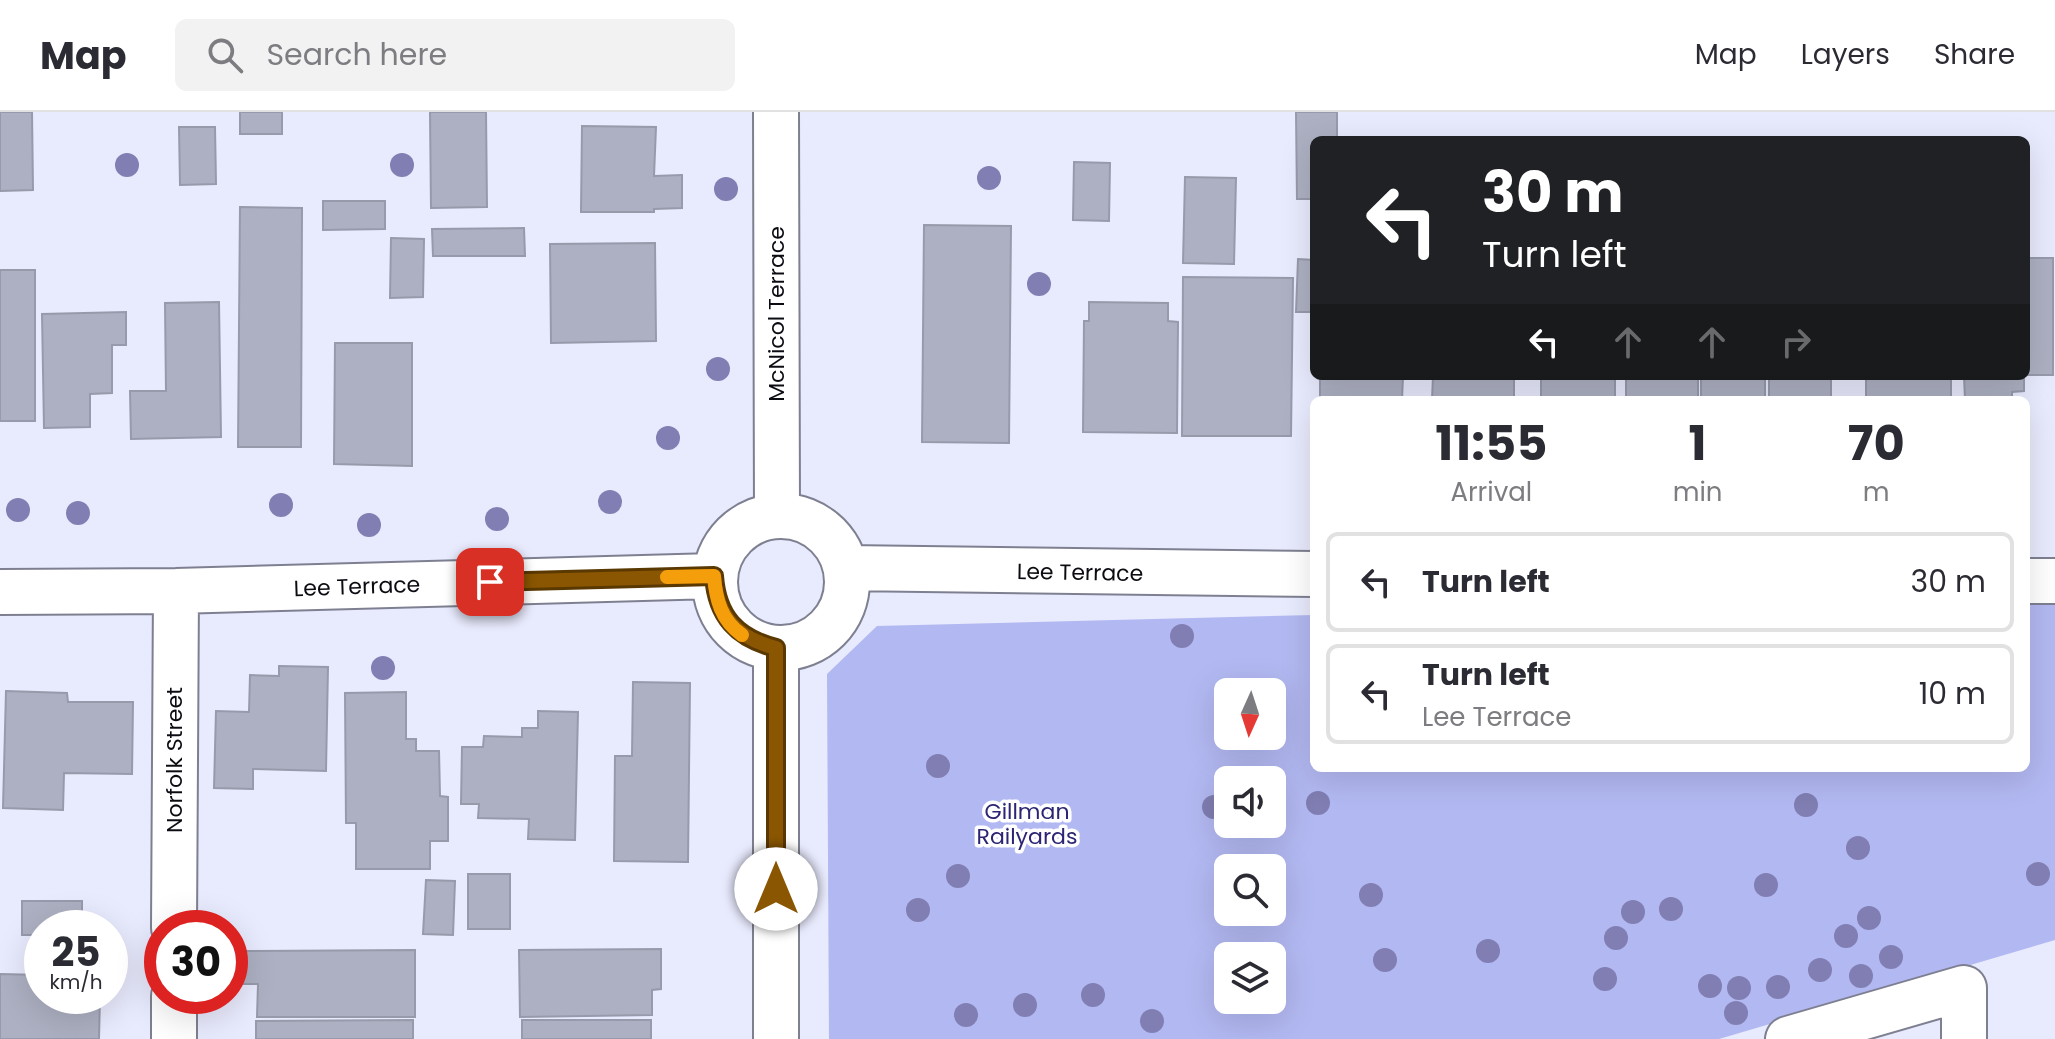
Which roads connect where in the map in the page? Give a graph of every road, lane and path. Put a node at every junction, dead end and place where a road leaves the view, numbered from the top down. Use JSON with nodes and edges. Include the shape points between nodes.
{"nodes":[{"id":1,"x":776,"y":112,"type":"edge"},
{"id":2,"x":777,"y":515,"type":"junction"},
{"id":3,"x":847,"y":568,"type":"junction"},
{"id":4,"x":1310,"y":574,"type":"edge"},
{"id":5,"x":714,"y":576,"type":"junction"},
{"id":6,"x":2030,"y":581,"type":"edge"},
{"id":7,"x":2055,"y":581,"type":"edge"},
{"id":8,"x":176,"y":591,"type":"junction"},
{"id":9,"x":0,"y":592,"type":"edge"},
{"id":10,"x":776,"y":648,"type":"junction"},
{"id":11,"x":174,"y":910,"type":"edge"},
{"id":12,"x":174,"y":1014,"type":"edge"},
{"id":13,"x":174,"y":1039,"type":"edge"},
{"id":14,"x":776,"y":1039,"type":"edge"},
{"id":15,"x":1788,"y":1039,"type":"edge"},
{"id":16,"x":1964,"y":1039,"type":"edge"}],
"edges":[{"from":1,"to":2,"type":"street","name":"McNicol Terrace"},
{"from":2,"to":3,"type":"street","via":[[814,524],[840,550]]},
{"from":2,"to":5,"type":"street","via":[[758,519],[727,541]]},
{"from":3,"to":4,"type":"street","name":"Lee Terrace"},
{"from":3,"to":10,"type":"street","via":[[843,608],[831,625],[796,647]]},
{"from":5,"to":8,"type":"street","name":"Lee Terrace"},
{"from":5,"to":10,"type":"street","via":[[723,616],[755,643]]},
{"from":6,"to":7,"type":"street"},
{"from":8,"to":9,"type":"street","name":"Lee Terrace"},
{"from":8,"to":11,"type":"street","name":"Norfolk Street"},
{"from":10,"to":14,"type":"street"},
{"from":12,"to":13,"type":"street"},
{"from":15,"to":16,"type":"street","via":[[1964,988]]}]}
